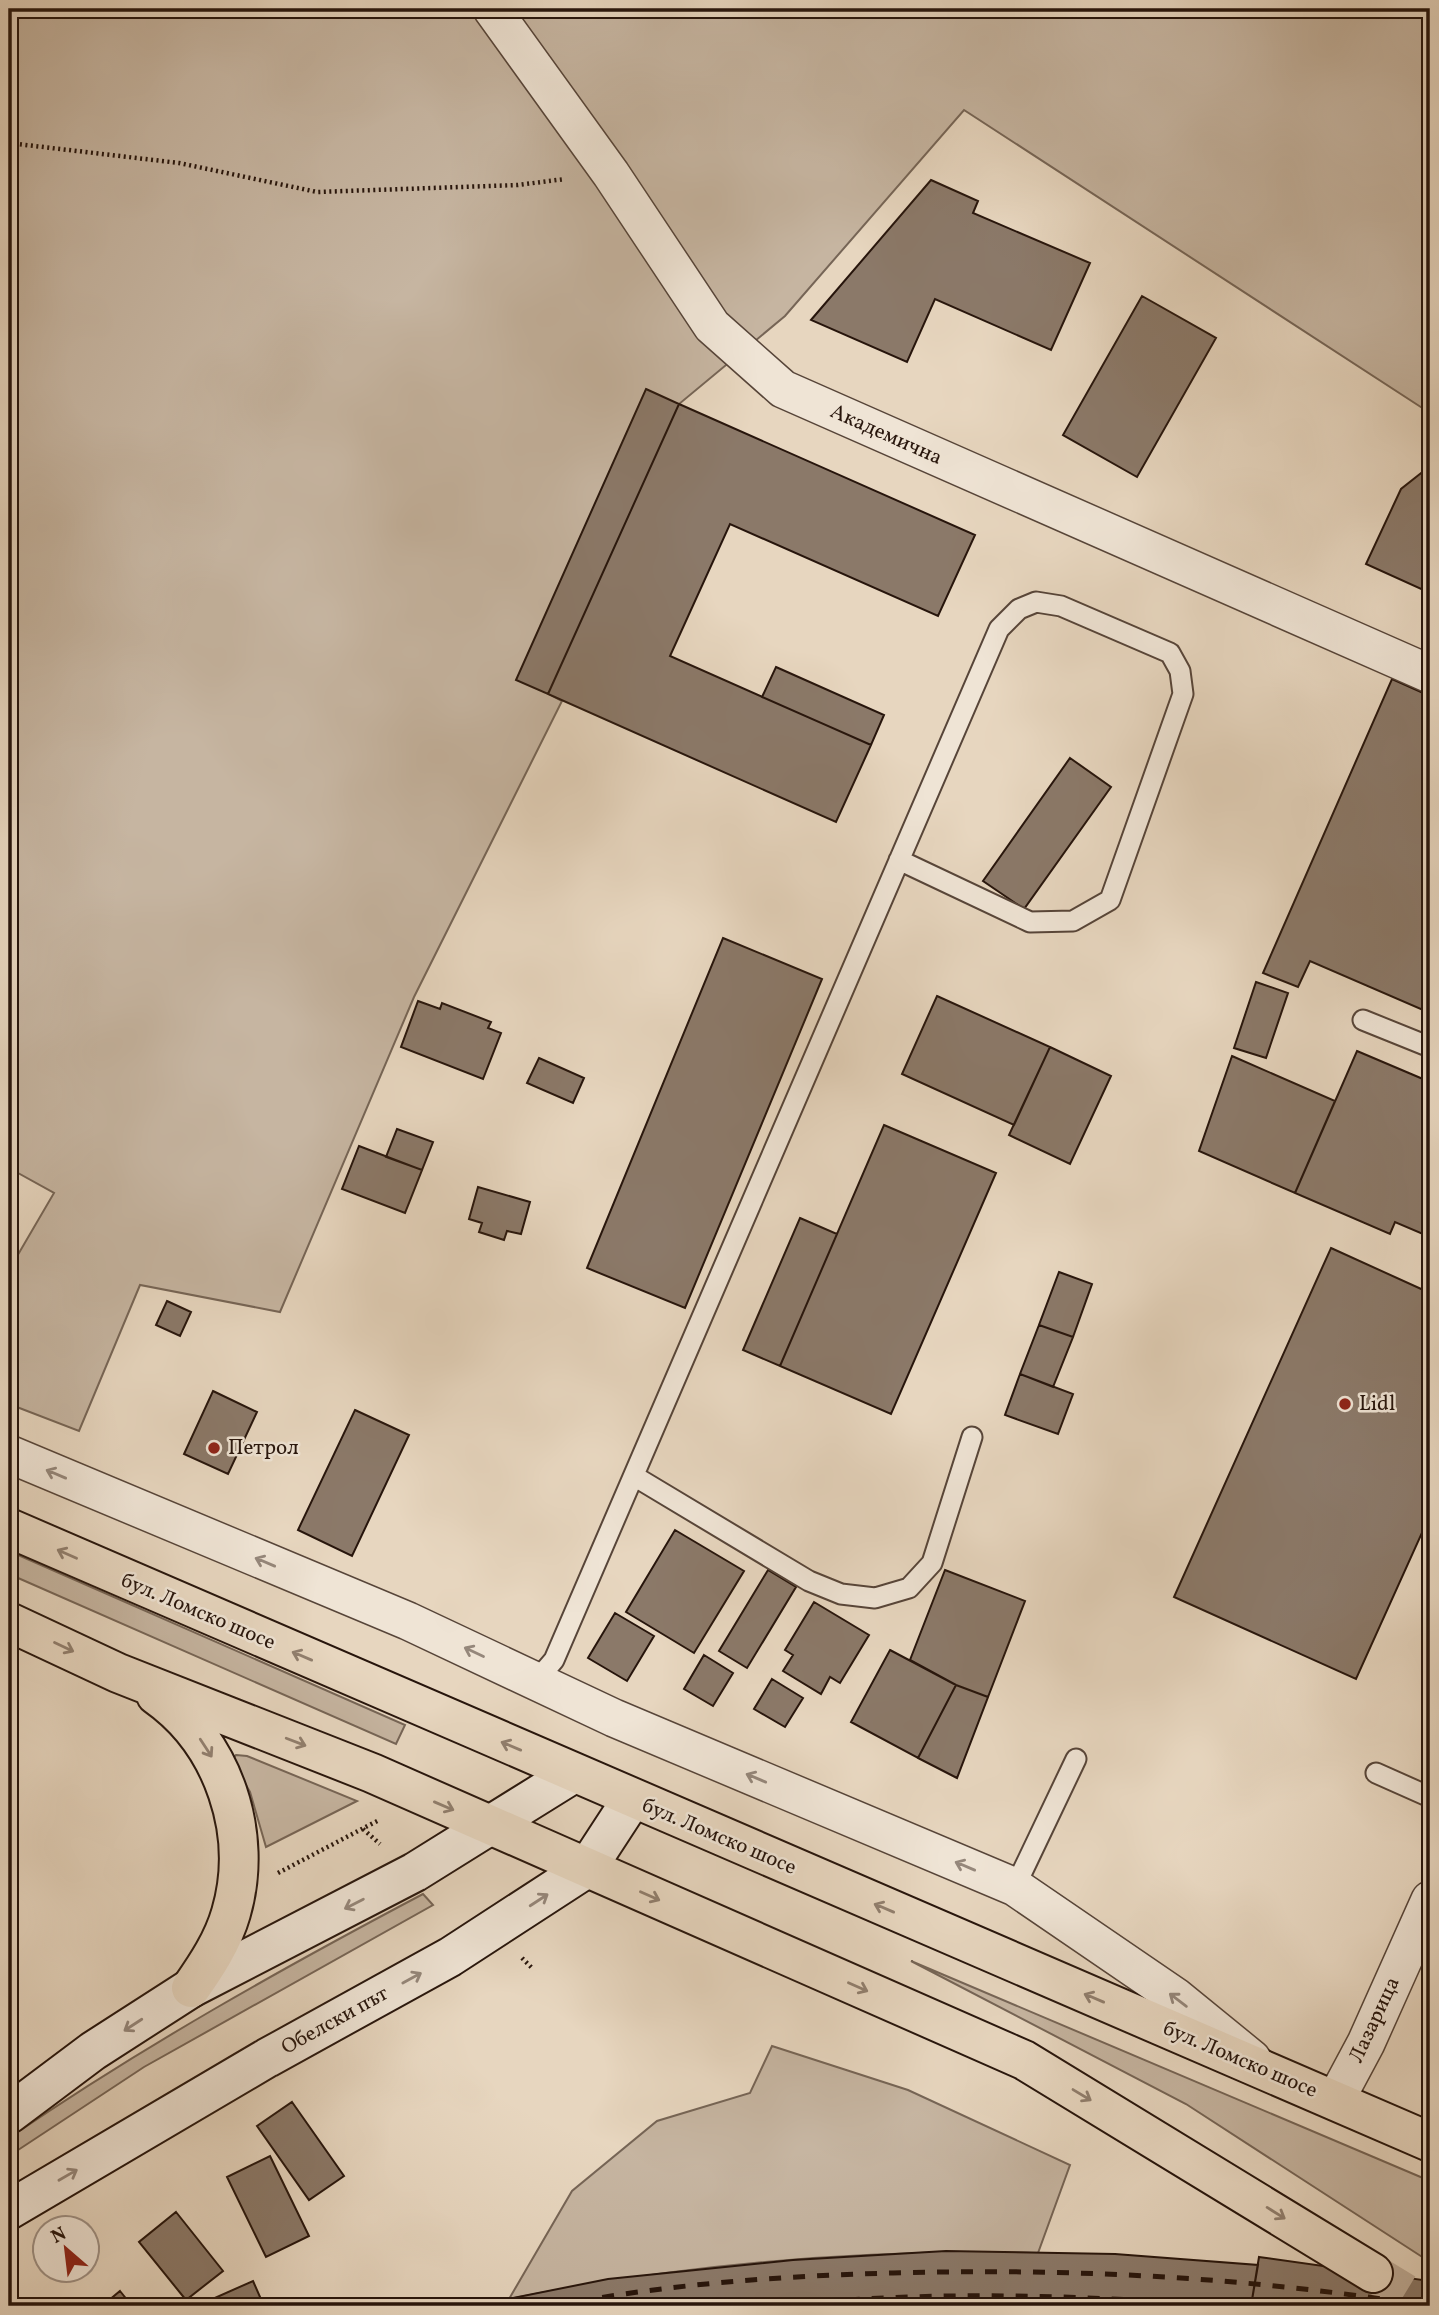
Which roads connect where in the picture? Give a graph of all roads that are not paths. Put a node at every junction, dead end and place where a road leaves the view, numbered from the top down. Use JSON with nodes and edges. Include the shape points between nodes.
{"nodes":[{"id":1,"x":492,"y":9,"type":"edge"},
{"id":2,"x":1430,"y":674,"type":"edge"},
{"id":3,"x":899,"y":860,"type":"junction"},
{"id":4,"x":1363,"y":1020,"type":"dead end"},
{"id":5,"x":1430,"y":1047,"type":"edge"},
{"id":6,"x":972,"y":1437,"type":"dead end"},
{"id":7,"x":9,"y":1454,"type":"edge"},
{"id":8,"x":634,"y":1476,"type":"junction"},
{"id":9,"x":9,"y":1528,"type":"edge"},
{"id":10,"x":9,"y":1622,"type":"edge"},
{"id":11,"x":118,"y":1673,"type":"junction"},
{"id":12,"x":536,"y":1681,"type":"junction"},
{"id":13,"x":1076,"y":1759,"type":"dead end"},
{"id":14,"x":574,"y":1773,"type":"junction"},
{"id":15,"x":1376,"y":1773,"type":"dead end"},
{"id":16,"x":1430,"y":1797,"type":"edge"},
{"id":17,"x":632,"y":1799,"type":"junction"},
{"id":18,"x":491,"y":1826,"type":"junction"},
{"id":19,"x":587,"y":1868,"type":"junction"},
{"id":20,"x":1015,"y":1887,"type":"junction"},
{"id":21,"x":1430,"y":1900,"type":"edge"},
{"id":22,"x":191,"y":1988,"type":"junction"},
{"id":23,"x":1269,"y":2073,"type":"junction"},
{"id":24,"x":1335,"y":2101,"type":"junction"},
{"id":25,"x":9,"y":2114,"type":"edge"},
{"id":26,"x":1430,"y":2142,"type":"edge"},
{"id":27,"x":9,"y":2210,"type":"edge"},
{"id":28,"x":1373,"y":2273,"type":"tunnel mouth"}],
"edges":[{"from":1,"to":2,"type":"street","name":"Академична","via":[[611,174],[712,326],[783,389]]},
{"from":3,"to":3,"type":"lane","via":[[999,629],[1019,610],[1037,602],[1060,606],[1170,653],[1180,671],[1183,694],[1110,900],[1073,921],[1030,922]]},
{"from":3,"to":8,"type":"lane"},
{"from":4,"to":5,"type":"lane"},
{"from":6,"to":8,"type":"lane","via":[[932,1563],[909,1588],[874,1598],[841,1594],[809,1581]]},
{"from":12,"to":7,"type":"street","one_way":true,"via":[[408,1621]]},
{"from":8,"to":12,"type":"lane","via":[[554,1660]]},
{"from":14,"to":9,"type":"main road","name":"бул. Ломско шосе","one_way":true},
{"from":10,"to":11,"type":"main road","one_way":true},
{"from":11,"to":18,"type":"main road","one_way":true,"via":[[372,1773]]},
{"from":11,"to":22,"type":"main road","one_way":true,"via":[[163,1699],[199,1736],[233,1806],[239,1858],[231,1912],[210,1961]]},
{"from":20,"to":12,"type":"street","one_way":true},
{"from":13,"to":20,"type":"lane"},
{"from":14,"to":17,"type":"main road","name":"бул. Ломско шосе"},
{"from":14,"to":18,"type":"street"},
{"from":15,"to":16,"type":"lane"},
{"from":17,"to":19,"type":"street","name":"Обелски път"},
{"from":23,"to":17,"type":"main road","name":"бул. Ломско шосе","one_way":true},
{"from":18,"to":19,"type":"main road"},
{"from":18,"to":22,"type":"street","one_way":true,"via":[[415,1872]]},
{"from":27,"to":19,"type":"street","name":"Обелски път","one_way":true,"via":[[450,1957]]},
{"from":19,"to":28,"type":"main road","one_way":true,"via":[[1024,2060]]},
{"from":23,"to":20,"type":"street","one_way":true,"via":[[1176,1997]]},
{"from":21,"to":24,"type":"street","name":"Лазарица"},
{"from":22,"to":25,"type":"street","one_way":true,"via":[[93,2051]]},
{"from":23,"to":24,"type":"main road","name":"бул. Ломско шосе"},
{"from":24,"to":26,"type":"main road","name":"бул. Ломско шосе"}]}
